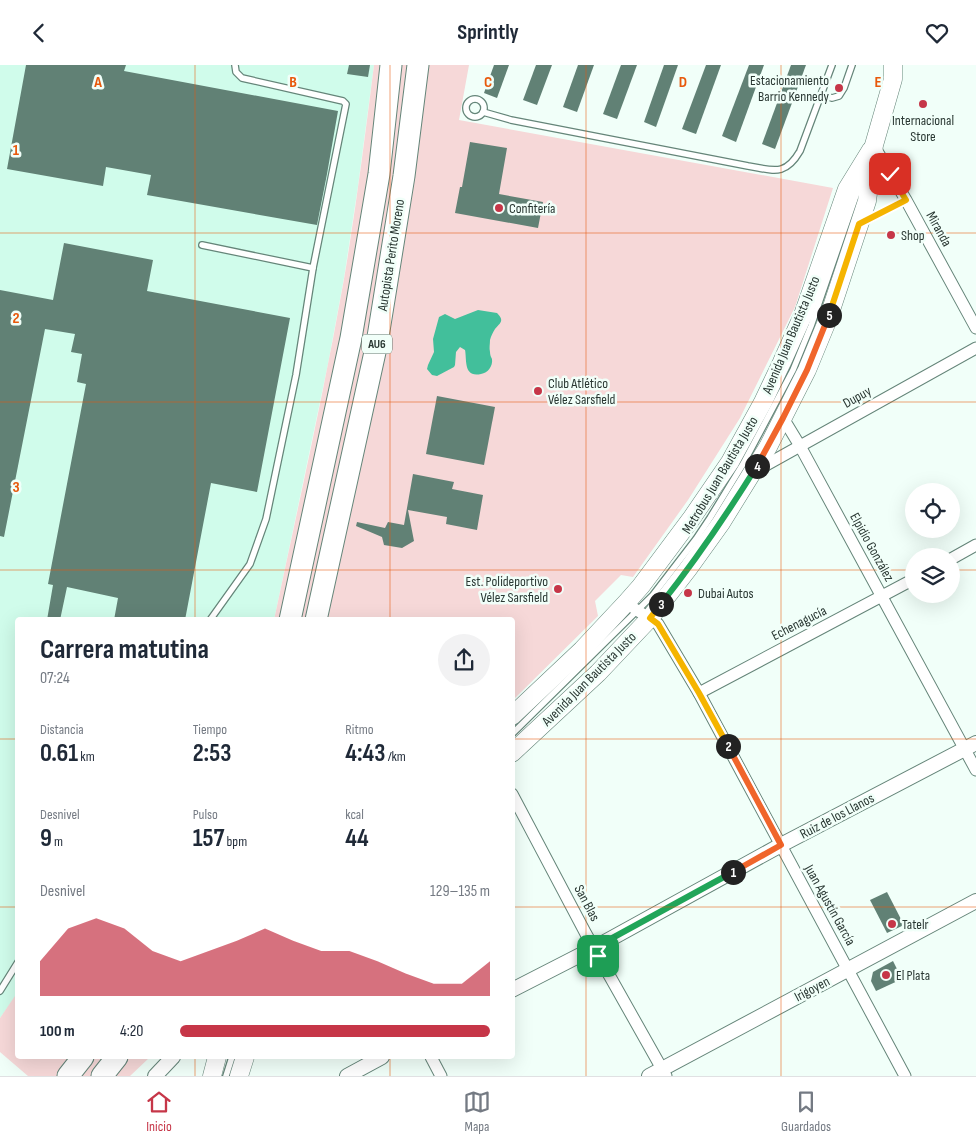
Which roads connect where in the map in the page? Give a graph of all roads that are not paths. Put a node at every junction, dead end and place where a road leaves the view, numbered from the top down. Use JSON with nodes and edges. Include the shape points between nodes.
{"nodes":[{"id":1,"x":235,"y":65,"type":"edge"},
{"id":2,"x":391,"y":65,"type":"edge"},
{"id":3,"x":418,"y":65,"type":"edge"},
{"id":4,"x":832,"y":65,"type":"edge"},
{"id":5,"x":852,"y":65,"type":"edge"},
{"id":6,"x":896,"y":70,"type":"edge"},
{"id":7,"x":822,"y":95,"type":"junction"},
{"id":8,"x":482,"y":112,"type":"dead end"},
{"id":9,"x":874,"y":145,"type":"junction"},
{"id":10,"x":906,"y":200,"type":"junction"},
{"id":11,"x":859,"y":224,"type":"junction"},
{"id":12,"x":202,"y":245,"type":"dead end"},
{"id":13,"x":313,"y":268,"type":"junction"},
{"id":14,"x":976,"y":328,"type":"edge"},
{"id":15,"x":976,"y":348,"type":"edge"},
{"id":16,"x":783,"y":418,"type":"junction"},
{"id":17,"x":800,"y":446,"type":"junction"},
{"id":18,"x":753,"y":471,"type":"junction"},
{"id":19,"x":976,"y":545,"type":"edge"},
{"id":20,"x":960,"y":554,"type":"edge"},
{"id":21,"x":905,"y":584,"type":"edge"},
{"id":22,"x":882,"y":597,"type":"junction"},
{"id":23,"x":638,"y":610,"type":"junction"},
{"id":24,"x":212,"y":617,"type":"edge"},
{"id":25,"x":291,"y":617,"type":"edge"},
{"id":26,"x":317,"y":617,"type":"edge"},
{"id":27,"x":699,"y":693,"type":"junction"},
{"id":28,"x":515,"y":713,"type":"edge"},
{"id":29,"x":515,"y":732,"type":"edge"},
{"id":30,"x":971,"y":746,"type":"edge"},
{"id":31,"x":515,"y":750,"type":"edge"},
{"id":32,"x":976,"y":770,"type":"edge"},
{"id":33,"x":515,"y":801,"type":"edge"},
{"id":34,"x":781,"y":845,"type":"junction"},
{"id":35,"x":976,"y":901,"type":"edge"},
{"id":36,"x":594,"y":948,"type":"junction"},
{"id":37,"x":15,"y":967,"type":"edge"},
{"id":38,"x":848,"y":970,"type":"junction"},
{"id":39,"x":515,"y":988,"type":"edge"},
{"id":40,"x":0,"y":991,"type":"edge"},
{"id":41,"x":81,"y":1059,"type":"edge"},
{"id":42,"x":115,"y":1059,"type":"edge"},
{"id":43,"x":171,"y":1059,"type":"edge"},
{"id":44,"x":216,"y":1059,"type":"edge"},
{"id":45,"x":231,"y":1059,"type":"edge"},
{"id":46,"x":244,"y":1059,"type":"edge"},
{"id":47,"x":378,"y":1059,"type":"edge"},
{"id":48,"x":431,"y":1059,"type":"edge"},
{"id":49,"x":664,"y":1072,"type":"edge"},
{"id":50,"x":68,"y":1076,"type":"edge"},
{"id":51,"x":102,"y":1076,"type":"edge"},
{"id":52,"x":155,"y":1076,"type":"edge"},
{"id":53,"x":212,"y":1076,"type":"edge"},
{"id":54,"x":226,"y":1076,"type":"edge"},
{"id":55,"x":239,"y":1076,"type":"edge"},
{"id":56,"x":347,"y":1076,"type":"edge"},
{"id":57,"x":441,"y":1076,"type":"edge"},
{"id":58,"x":649,"y":1076,"type":"edge"},
{"id":59,"x":905,"y":1076,"type":"edge"}],
"edges":[{"from":1,"to":13,"type":"lane","via":[[242,78],[346,104]]},
{"from":2,"to":25,"type":"highway","name":"Autopista Perito Moreno","number":"AU6","via":[[379,174],[351,338]]},
{"from":3,"to":26,"type":"highway","name":"Autopista Perito Moreno","number":"AU6","via":[[377,343]]},
{"from":4,"to":7,"type":"lane"},
{"from":5,"to":7,"type":"lane","via":[[840,96]]},
{"from":6,"to":9,"type":"main road","name":"Avenida Juan Bautista Justo"},
{"from":7,"to":8,"type":"lane","via":[[795,160],[789,166],[772,170],[511,121]]},
{"from":9,"to":10,"type":"street","name":"Miranda"},
{"from":9,"to":11,"type":"main road","name":"Avenida Juan Bautista Justo","via":[[867,201]]},
{"from":9,"to":23,"type":"main road","name":"Avenida Juan Bautista Justo","via":[[847,189],[803,315],[763,402],[730,462],[641,586]]},
{"from":10,"to":11,"type":"lane"},
{"from":10,"to":14,"type":"street","name":"Miranda"},
{"from":11,"to":16,"type":"main road","name":"Avenida Juan Bautista Justo","via":[[828,319]]},
{"from":12,"to":13,"type":"lane"},
{"from":13,"to":24,"type":"lane","via":[[296,375],[266,519],[250,564]]},
{"from":15,"to":17,"type":"street","name":"Dupuy"},
{"from":16,"to":17,"type":"street","name":"Elpidio González"},
{"from":16,"to":18,"type":"main road","name":"Avenida Juan Bautista Justo"},
{"from":17,"to":18,"type":"street","name":"Dupuy"},
{"from":17,"to":22,"type":"street","name":"Elpidio González"},
{"from":18,"to":23,"type":"main road","name":"Avenida Juan Bautista Justo","via":[[688,569]]},
{"from":19,"to":20,"type":"street"},
{"from":21,"to":22,"type":"street","name":"Echenagucía"},
{"from":22,"to":27,"type":"street","name":"Echenagucía"},
{"from":22,"to":30,"type":"street","name":"Elpidio González"},
{"from":23,"to":27,"type":"street","name":"Juan Agustín García","via":[[658,624]]},
{"from":23,"to":28,"type":"main road","name":"Avenida Juan Bautista Justo","via":[[588,644]]},
{"from":23,"to":29,"type":"lane"},
{"from":23,"to":31,"type":"main road","name":"Avenida Juan Bautista Justo","via":[[598,673]]},
{"from":27,"to":34,"type":"street","name":"Juan Agustín García"},
{"from":30,"to":32,"type":"street","name":"Elpidio González"},
{"from":30,"to":34,"type":"street","name":"Ruiz de los Llanos"},
{"from":33,"to":36,"type":"street","name":"San Blas"},
{"from":34,"to":36,"type":"street","name":"Ruiz de los Llanos"},
{"from":34,"to":38,"type":"street","name":"Juan Agustín García"},
{"from":35,"to":38,"type":"street","name":"Irigoyen"},
{"from":36,"to":39,"type":"street","name":"Ruiz de los Llanos"},
{"from":36,"to":49,"type":"street","name":"San Blas"},
{"from":37,"to":40,"type":"lane"},
{"from":38,"to":49,"type":"street","name":"Irigoyen"},
{"from":38,"to":59,"type":"street","name":"Juan Agustín García"},
{"from":41,"to":50,"type":"highway"},
{"from":42,"to":51,"type":"highway"},
{"from":43,"to":52,"type":"street"},
{"from":44,"to":53,"type":"main road"},
{"from":45,"to":54,"type":"lane"},
{"from":46,"to":55,"type":"main road"},
{"from":47,"to":56,"type":"street"},
{"from":48,"to":57,"type":"street"},
{"from":49,"to":58,"type":"street","name":"Irigoyen"}]}
